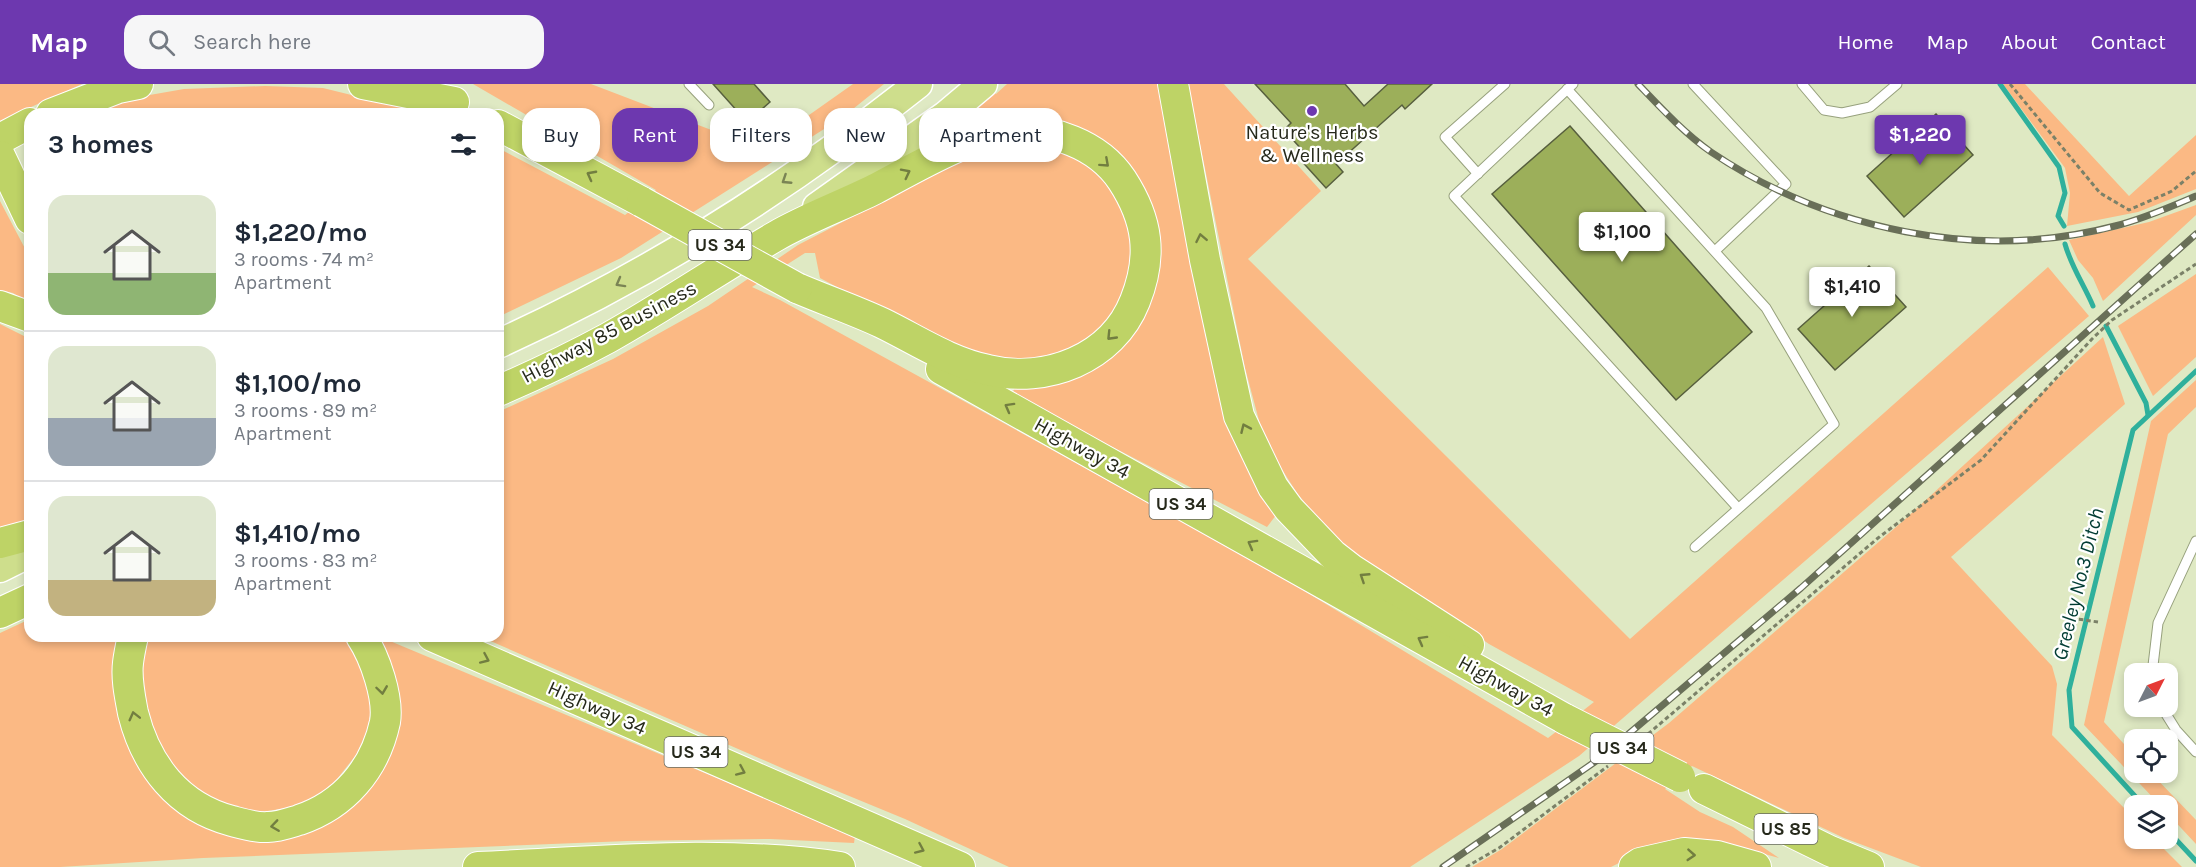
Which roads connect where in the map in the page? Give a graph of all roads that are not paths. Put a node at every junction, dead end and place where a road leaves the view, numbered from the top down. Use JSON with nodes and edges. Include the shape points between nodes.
{"nodes":[{"id":1,"x":138,"y":84,"type":"edge"},
{"id":2,"x":363,"y":84,"type":"edge"},
{"id":3,"x":421,"y":84,"type":"edge"},
{"id":4,"x":689,"y":84,"type":"edge"},
{"id":5,"x":918,"y":84,"type":"edge"},
{"id":6,"x":983,"y":84,"type":"edge"},
{"id":7,"x":1173,"y":84,"type":"edge"},
{"id":8,"x":1505,"y":84,"type":"edge"},
{"id":9,"x":1693,"y":84,"type":"edge"},
{"id":10,"x":1802,"y":84,"type":"edge"},
{"id":11,"x":1897,"y":84,"type":"edge"},
{"id":12,"x":1570,"y":87,"type":"edge"},
{"id":13,"x":710,"y":105,"type":"dead end"},
{"id":14,"x":66,"y":108,"type":"edge"},
{"id":15,"x":465,"y":108,"type":"edge"},
{"id":16,"x":24,"y":126,"type":"edge"},
{"id":17,"x":504,"y":128,"type":"edge"},
{"id":18,"x":0,"y":139,"type":"edge"},
{"id":19,"x":0,"y":156,"type":"edge"},
{"id":20,"x":1478,"y":174,"type":"junction"},
{"id":21,"x":24,"y":207,"type":"edge"},
{"id":22,"x":778,"y":235,"type":"junction"},
{"id":23,"x":1714,"y":251,"type":"junction"},
{"id":24,"x":797,"y":288,"type":"junction"},
{"id":25,"x":0,"y":306,"type":"edge"},
{"id":26,"x":24,"y":315,"type":"edge"},
{"id":27,"x":504,"y":341,"type":"edge"},
{"id":28,"x":504,"y":388,"type":"edge"},
{"id":29,"x":1738,"y":508,"type":"junction"},
{"id":30,"x":24,"y":537,"type":"edge"},
{"id":31,"x":2196,"y":541,"type":"edge"},
{"id":32,"x":0,"y":543,"type":"edge"},
{"id":33,"x":1695,"y":547,"type":"dead end"},
{"id":34,"x":24,"y":556,"type":"edge"},
{"id":35,"x":0,"y":568,"type":"edge"},
{"id":36,"x":24,"y":602,"type":"edge"},
{"id":37,"x":0,"y":613,"type":"edge"},
{"id":38,"x":132,"y":642,"type":"edge"},
{"id":39,"x":364,"y":642,"type":"edge"},
{"id":40,"x":446,"y":642,"type":"edge"},
{"id":41,"x":2153,"y":663,"type":"edge"},
{"id":42,"x":2167,"y":717,"type":"edge"},
{"id":43,"x":1565,"y":719,"type":"junction"},
{"id":44,"x":2196,"y":753,"type":"edge"},
{"id":45,"x":1692,"y":783,"type":"junction"},
{"id":46,"x":478,"y":867,"type":"edge"},
{"id":47,"x":840,"y":867,"type":"edge"},
{"id":48,"x":960,"y":867,"type":"edge"},
{"id":49,"x":1634,"y":867,"type":"edge"},
{"id":50,"x":1756,"y":867,"type":"edge"},
{"id":51,"x":1817,"y":867,"type":"edge"},
{"id":52,"x":1869,"y":867,"type":"edge"}],
"edges":[{"from":1,"to":14,"type":"highway"},
{"from":2,"to":15,"type":"highway"},
{"from":3,"to":15,"type":"highway"},
{"from":4,"to":13,"type":"lane"},
{"from":5,"to":27,"type":"main road","name":"Highway 85 Business","one_way":true,"via":[[794,176],[665,258]]},
{"from":6,"to":22,"type":"main road","name":"Highway 85 Business","via":[[945,116]]},
{"from":43,"to":7,"type":"highway","one_way":true,"via":[[1552,699],[1333,555],[1273,487],[1239,416]]},
{"from":8,"to":20,"type":"lane","via":[[1445,137]]},
{"from":9,"to":23,"type":"lane","via":[[1786,184]]},
{"from":10,"to":11,"type":"lane","via":[[1824,110],[1842,113],[1870,107]]},
{"from":12,"to":20,"type":"lane"},
{"from":12,"to":23,"type":"lane"},
{"from":16,"to":18,"type":"highway"},
{"from":24,"to":17,"type":"highway","name":"Highway 34","number":"US 34","one_way":true,"bridge":true},
{"from":19,"to":21,"type":"highway"},
{"from":20,"to":29,"type":"lane","via":[[1454,196]]},
{"from":22,"to":24,"type":"highway","one_way":true,"via":[[978,139],[1011,131],[1064,137],[1102,159],[1119,176],[1142,216],[1146,262],[1130,314],[1114,335],[1083,360],[1043,372],[1010,374],[962,363],[880,322]]},
{"from":22,"to":28,"type":"highway","name":"Highway 85 Business","via":[[606,339]]},
{"from":23,"to":29,"type":"lane","via":[[1766,308],[1834,424]]},
{"from":43,"to":24,"type":"highway","name":"Highway 34","number":"US 34","one_way":true},
{"from":25,"to":26,"type":"highway"},
{"from":29,"to":33,"type":"lane"},
{"from":30,"to":32,"type":"highway"},
{"from":31,"to":41,"type":"lane","via":[[2158,623]]},
{"from":34,"to":35,"type":"main road"},
{"from":36,"to":37,"type":"highway"},
{"from":39,"to":38,"type":"highway","one_way":true,"via":[[375,660],[382,686],[385,721],[362,777],[318,814],[268,827],[215,817],[190,803],[171,787],[152,762],[139,734],[129,694]]},
{"from":40,"to":48,"type":"highway","name":"Highway 34","number":"US 34","one_way":true},
{"from":42,"to":44,"type":"lane"},
{"from":43,"to":45,"type":"highway","name":"Highway 34","number":"US 34","bridge":true},
{"from":45,"to":51,"type":"highway","name":"Highway 34","number":"US 34","via":[[1748,827]]},
{"from":45,"to":52,"type":"highway","number":"US 85"},
{"from":46,"to":47,"type":"highway","via":[[717,858]]},
{"from":49,"to":50,"type":"highway","one_way":true,"via":[[1684,854],[1717,856]]}]}
